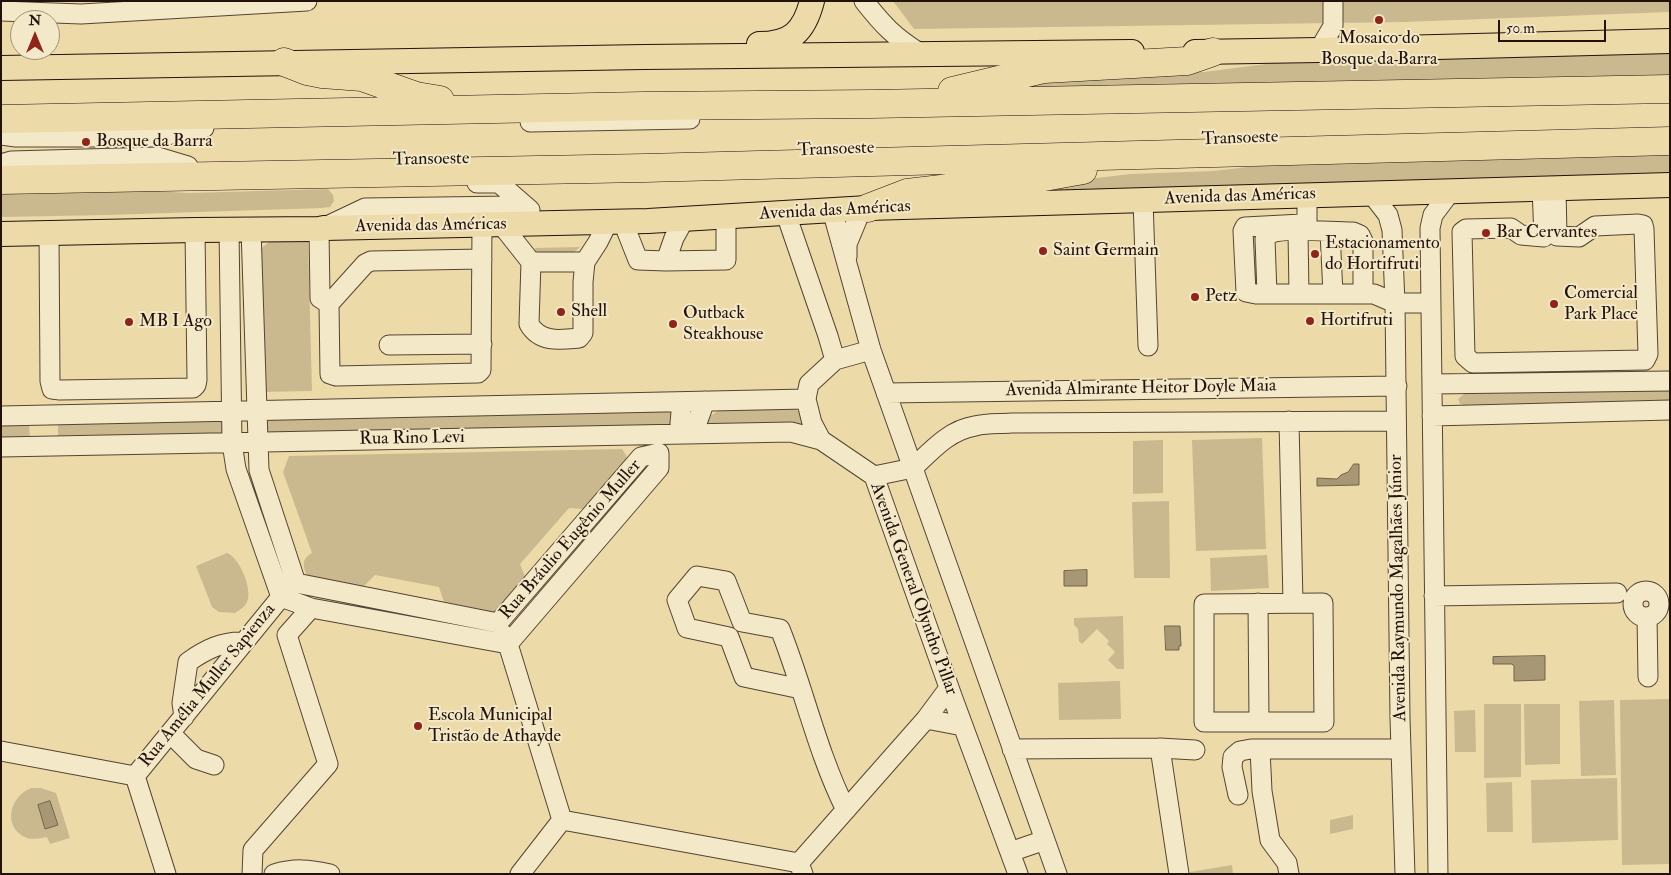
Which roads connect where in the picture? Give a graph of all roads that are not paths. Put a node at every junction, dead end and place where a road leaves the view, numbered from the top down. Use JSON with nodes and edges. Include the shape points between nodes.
{"nodes":[{"id":1,"x":307,"y":1,"type":"edge"},
{"id":2,"x":812,"y":1,"type":"edge"},
{"id":3,"x":864,"y":1,"type":"edge"},
{"id":4,"x":1333,"y":1,"type":"edge"},
{"id":5,"x":1,"y":11,"type":"edge"},
{"id":6,"x":1670,"y":41,"type":"edge"},
{"id":7,"x":1319,"y":50,"type":"junction"},
{"id":8,"x":1213,"y":52,"type":"junction"},
{"id":9,"x":920,"y":53,"type":"junction"},
{"id":10,"x":731,"y":56,"type":"junction"},
{"id":11,"x":284,"y":62,"type":"junction"},
{"id":12,"x":1,"y":68,"type":"edge"},
{"id":13,"x":1670,"y":89,"type":"edge"},
{"id":14,"x":1670,"y":101,"type":"edge"},
{"id":15,"x":871,"y":104,"type":"junction"},
{"id":16,"x":498,"y":109,"type":"junction"},
{"id":17,"x":1,"y":119,"type":"edge"},
{"id":18,"x":204,"y":128,"type":"junction"},
{"id":19,"x":1670,"y":128,"type":"edge"},
{"id":20,"x":1,"y":131,"type":"edge"},
{"id":21,"x":1,"y":135,"type":"edge"},
{"id":22,"x":1670,"y":141,"type":"edge"},
{"id":23,"x":1252,"y":152,"type":"junction"},
{"id":24,"x":1,"y":164,"type":"edge"},
{"id":25,"x":188,"y":166,"type":"junction"},
{"id":26,"x":1,"y":169,"type":"edge"},
{"id":27,"x":288,"y":174,"type":"junction"},
{"id":28,"x":1,"y":180,"type":"edge"},
{"id":29,"x":1670,"y":185,"type":"edge"},
{"id":30,"x":1549,"y":188,"type":"junction"},
{"id":31,"x":1451,"y":191,"type":"junction"},
{"id":32,"x":1371,"y":193,"type":"junction"},
{"id":33,"x":1307,"y":194,"type":"junction"},
{"id":34,"x":1144,"y":200,"type":"junction"},
{"id":35,"x":865,"y":208,"type":"junction"},
{"id":36,"x":832,"y":210,"type":"junction"},
{"id":37,"x":786,"y":214,"type":"junction"},
{"id":38,"x":726,"y":216,"type":"junction"},
{"id":39,"x":540,"y":217,"type":"junction"},
{"id":40,"x":685,"y":218,"type":"junction"},
{"id":41,"x":616,"y":222,"type":"junction"},
{"id":42,"x":491,"y":225,"type":"junction"},
{"id":43,"x":321,"y":229,"type":"junction"},
{"id":44,"x":195,"y":230,"type":"junction"},
{"id":45,"x":240,"y":230,"type":"junction"},
{"id":46,"x":1298,"y":232,"type":"junction"},
{"id":47,"x":1330,"y":232,"type":"junction"},
{"id":48,"x":1,"y":234,"type":"edge"},
{"id":49,"x":49,"y":234,"type":"junction"},
{"id":50,"x":1550,"y":236,"type":"junction"},
{"id":51,"x":482,"y":259,"type":"junction"},
{"id":52,"x":666,"y":261,"type":"junction"},
{"id":53,"x":531,"y":262,"type":"junction"},
{"id":54,"x":585,"y":262,"type":"junction"},
{"id":55,"x":847,"y":263,"type":"junction"},
{"id":56,"x":1267,"y":294,"type":"junction"},
{"id":57,"x":1299,"y":294,"type":"junction"},
{"id":58,"x":1333,"y":294,"type":"junction"},
{"id":59,"x":1363,"y":294,"type":"junction"},
{"id":60,"x":1395,"y":303,"type":"junction"},
{"id":61,"x":1430,"y":303,"type":"junction"},
{"id":62,"x":329,"y":304,"type":"junction"},
{"id":63,"x":482,"y":344,"type":"junction"},
{"id":64,"x":389,"y":345,"type":"dead end"},
{"id":65,"x":1148,"y":346,"type":"dead end"},
{"id":66,"x":871,"y":350,"type":"junction"},
{"id":67,"x":835,"y":360,"type":"junction"},
{"id":68,"x":1670,"y":381,"type":"edge"},
{"id":69,"x":1432,"y":384,"type":"junction"},
{"id":70,"x":1397,"y":386,"type":"junction"},
{"id":71,"x":886,"y":393,"type":"junction"},
{"id":72,"x":806,"y":399,"type":"junction"},
{"id":73,"x":682,"y":402,"type":"junction"},
{"id":74,"x":705,"y":402,"type":"junction"},
{"id":75,"x":1670,"y":410,"type":"edge"},
{"id":76,"x":257,"y":411,"type":"junction"},
{"id":77,"x":232,"y":412,"type":"junction"},
{"id":78,"x":1,"y":416,"type":"edge"},
{"id":79,"x":1432,"y":416,"type":"junction"},
{"id":80,"x":1289,"y":421,"type":"junction"},
{"id":81,"x":1396,"y":421,"type":"junction"},
{"id":82,"x":682,"y":434,"type":"junction"},
{"id":83,"x":821,"y":440,"type":"junction"},
{"id":84,"x":258,"y":442,"type":"junction"},
{"id":85,"x":232,"y":443,"type":"junction"},
{"id":86,"x":1,"y":447,"type":"edge"},
{"id":87,"x":658,"y":453,"type":"junction"},
{"id":88,"x":913,"y":468,"type":"junction"},
{"id":89,"x":874,"y":476,"type":"junction"},
{"id":90,"x":1299,"y":513,"type":"dead end"},
{"id":91,"x":1299,"y":538,"type":"dead end"},
{"id":92,"x":296,"y":584,"type":"junction"},
{"id":93,"x":1670,"y":589,"type":"edge"},
{"id":94,"x":1642,"y":595,"type":"junction"},
{"id":95,"x":1434,"y":596,"type":"junction"},
{"id":96,"x":281,"y":597,"type":"junction"},
{"id":97,"x":1258,"y":603,"type":"junction"},
{"id":98,"x":1293,"y":603,"type":"junction"},
{"id":99,"x":311,"y":608,"type":"junction"},
{"id":100,"x":1657,"y":616,"type":"edge"},
{"id":101,"x":498,"y":623,"type":"junction"},
{"id":102,"x":244,"y":642,"type":"junction"},
{"id":103,"x":508,"y":644,"type":"junction"},
{"id":104,"x":790,"y":654,"type":"junction"},
{"id":105,"x":1648,"y":677,"type":"dead end"},
{"id":106,"x":770,"y":683,"type":"junction"},
{"id":107,"x":801,"y":688,"type":"junction"},
{"id":108,"x":949,"y":688,"type":"junction"},
{"id":109,"x":184,"y":717,"type":"junction"},
{"id":110,"x":926,"y":719,"type":"junction"},
{"id":111,"x":1259,"y":722,"type":"junction"},
{"id":112,"x":963,"y":726,"type":"junction"},
{"id":113,"x":171,"y":732,"type":"junction"},
{"id":114,"x":1012,"y":748,"type":"junction"},
{"id":115,"x":1160,"y":748,"type":"junction"},
{"id":116,"x":1401,"y":748,"type":"junction"},
{"id":117,"x":1260,"y":749,"type":"junction"},
{"id":118,"x":1195,"y":750,"type":"dead end"},
{"id":119,"x":1,"y":751,"type":"edge"},
{"id":120,"x":214,"y":765,"type":"dead end"},
{"id":121,"x":135,"y":776,"type":"junction"},
{"id":122,"x":832,"y":781,"type":"junction"},
{"id":123,"x":864,"y":787,"type":"junction"},
{"id":124,"x":1238,"y":795,"type":"dead end"},
{"id":125,"x":846,"y":810,"type":"junction"},
{"id":126,"x":562,"y":820,"type":"junction"},
{"id":127,"x":1045,"y":840,"type":"junction"},
{"id":128,"x":1010,"y":852,"type":"junction"},
{"id":129,"x":801,"y":868,"type":"edge"},
{"id":130,"x":525,"y":871,"type":"edge"},
{"id":131,"x":166,"y":874,"type":"edge"},
{"id":132,"x":252,"y":874,"type":"edge"},
{"id":133,"x":274,"y":874,"type":"edge"},
{"id":134,"x":330,"y":874,"type":"edge"},
{"id":135,"x":1018,"y":874,"type":"edge"},
{"id":136,"x":1057,"y":874,"type":"edge"},
{"id":137,"x":1179,"y":874,"type":"edge"},
{"id":138,"x":1289,"y":874,"type":"edge"},
{"id":139,"x":1405,"y":874,"type":"edge"},
{"id":140,"x":1438,"y":874,"type":"edge"}],
"edges":[{"from":1,"to":5,"type":"street","via":[[81,14]]},
{"from":2,"to":10,"type":"main road","via":[[804,22],[785,42],[751,44]]},
{"from":3,"to":9,"type":"street","via":[[884,26]]},
{"from":4,"to":7,"type":"street","via":[[1333,26]]},
{"from":6,"to":7,"type":"main road"},
{"from":7,"to":8,"type":"main road"},
{"from":8,"to":9,"type":"main road"},
{"from":8,"to":15,"type":"highway","via":[[1187,61],[1044,69],[954,91]]},
{"from":9,"to":10,"type":"main road"},
{"from":10,"to":11,"type":"main road"},
{"from":11,"to":12,"type":"main road"},
{"from":11,"to":16,"type":"highway","via":[[315,72],[362,77],[422,98]]},
{"from":13,"to":15,"type":"highway"},
{"from":14,"to":18,"type":"street","name":"Transoeste"},
{"from":15,"to":16,"type":"highway"},
{"from":16,"to":17,"type":"highway"},
{"from":18,"to":20,"type":"street","name":"Transoeste"},
{"from":18,"to":21,"type":"street","via":[[157,137]]},
{"from":19,"to":25,"type":"street","name":"Transoeste"},
{"from":22,"to":23,"type":"highway"},
{"from":23,"to":27,"type":"highway"},
{"from":23,"to":35,"type":"highway","via":[[1241,158],[1133,162],[1044,177],[908,193]]},
{"from":24,"to":25,"type":"street","via":[[158,156]]},
{"from":25,"to":26,"type":"street","name":"Transoeste"},
{"from":27,"to":28,"type":"highway"},
{"from":27,"to":39,"type":"street","via":[[308,185],[499,183]]},
{"from":29,"to":30,"type":"main road","name":"Avenida das Américas"},
{"from":30,"to":31,"type":"main road","name":"Avenida das Américas"},
{"from":30,"to":50,"type":"street"},
{"from":31,"to":32,"type":"main road","name":"Avenida das Américas"},
{"from":31,"to":61,"type":"street","name":"Avenida Raymundo Magalhães Júnior","via":[[1433,215],[1430,228]]},
{"from":32,"to":33,"type":"main road","name":"Avenida das Américas"},
{"from":32,"to":60,"type":"street","name":"Avenida Raymundo Magalhães Júnior","via":[[1388,215],[1392,230]]},
{"from":33,"to":34,"type":"main road","name":"Avenida das Américas"},
{"from":33,"to":56,"type":"street","via":[[1307,222],[1250,226],[1243,231],[1246,292]]},
{"from":34,"to":35,"type":"main road","name":"Avenida das Américas"},
{"from":34,"to":65,"type":"street"},
{"from":35,"to":36,"type":"main road","name":"Avenida das Américas"},
{"from":35,"to":55,"type":"street","via":[[847,244]]},
{"from":36,"to":37,"type":"main road","name":"Avenida das Américas"},
{"from":36,"to":55,"type":"street"},
{"from":37,"to":38,"type":"main road","name":"Avenida das Américas"},
{"from":37,"to":67,"type":"street"},
{"from":38,"to":40,"type":"main road","name":"Avenida das Américas"},
{"from":38,"to":52,"type":"street","via":[[726,260]]},
{"from":39,"to":41,"type":"main road","name":"Avenida das Américas"},
{"from":39,"to":42,"type":"main road","name":"Avenida das Américas"},
{"from":39,"to":43,"type":"street","via":[[510,206],[365,208]]},
{"from":40,"to":41,"type":"main road","name":"Avenida das Américas"},
{"from":40,"to":52,"type":"street"},
{"from":41,"to":52,"type":"street","via":[[638,260]]},
{"from":41,"to":54,"type":"street"},
{"from":42,"to":43,"type":"main road","name":"Avenida das Américas"},
{"from":42,"to":51,"type":"street"},
{"from":42,"to":53,"type":"street"},
{"from":43,"to":45,"type":"main road","name":"Avenida das Américas"},
{"from":43,"to":62,"type":"street","via":[[320,298]]},
{"from":44,"to":45,"type":"main road","name":"Avenida das Américas"},
{"from":44,"to":49,"type":"main road","name":"Avenida das Américas"},
{"from":44,"to":49,"type":"street","via":[[197,380],[193,388],[52,388]]},
{"from":45,"to":76,"type":"street"},
{"from":45,"to":77,"type":"street"},
{"from":46,"to":47,"type":"street"},
{"from":46,"to":56,"type":"street","via":[[1274,232],[1266,239]]},
{"from":46,"to":57,"type":"street"},
{"from":47,"to":58,"type":"street"},
{"from":47,"to":59,"type":"street","via":[[1353,232],[1363,240]]},
{"from":48,"to":49,"type":"main road","name":"Avenida das Américas"},
{"from":50,"to":50,"type":"street","via":[[1521,235],[1512,228],[1466,229],[1462,232],[1464,352],[1468,360],[1473,363],[1645,360],[1648,354],[1643,225],[1595,226],[1579,237]]},
{"from":51,"to":62,"type":"street","via":[[371,261]]},
{"from":51,"to":63,"type":"street"},
{"from":53,"to":54,"type":"street"},
{"from":53,"to":54,"type":"street","via":[[529,324],[534,333],[546,338],[564,339],[579,338],[583,333]]},
{"from":55,"to":66,"type":"street"},
{"from":56,"to":57,"type":"street"},
{"from":57,"to":58,"type":"street"},
{"from":58,"to":59,"type":"street"},
{"from":59,"to":60,"type":"street","via":[[1374,294]]},
{"from":60,"to":61,"type":"street"},
{"from":60,"to":70,"type":"street","name":"Avenida Raymundo Magalhães Júnior"},
{"from":61,"to":69,"type":"street","name":"Avenida Raymundo Magalhães Júnior"},
{"from":62,"to":63,"type":"street","via":[[330,374],[336,376],[478,374]]},
{"from":63,"to":64,"type":"street"},
{"from":66,"to":67,"type":"street"},
{"from":66,"to":71,"type":"street"},
{"from":67,"to":72,"type":"street","via":[[809,384]]},
{"from":68,"to":69,"type":"street"},
{"from":69,"to":79,"type":"street","name":"Avenida Raymundo Magalhães Júnior"},
{"from":70,"to":71,"type":"street","name":"Avenida Almirante Heitor Doyle Maia"},
{"from":70,"to":81,"type":"street","name":"Avenida Raymundo Magalhães Júnior"},
{"from":71,"to":88,"type":"street"},
{"from":72,"to":74,"type":"street","name":"Rua Rino Levi"},
{"from":72,"to":83,"type":"street"},
{"from":73,"to":74,"type":"street","name":"Rua Rino Levi"},
{"from":73,"to":76,"type":"street","name":"Rua Rino Levi"},
{"from":73,"to":82,"type":"street"},
{"from":74,"to":82,"type":"street","via":[[697,424]]},
{"from":75,"to":79,"type":"street"},
{"from":76,"to":77,"type":"street","name":"Rua Rino Levi"},
{"from":76,"to":84,"type":"street"},
{"from":77,"to":78,"type":"street","name":"Rua Rino Levi"},
{"from":77,"to":85,"type":"street"},
{"from":79,"to":95,"type":"street","name":"Avenida Raymundo Magalhães Júnior"},
{"from":80,"to":81,"type":"street","name":"Avenida Almirante Heitor Doyle Maia"},
{"from":80,"to":88,"type":"street","name":"Avenida Almirante Heitor Doyle Maia","via":[[1011,422],[974,426],[954,433]]},
{"from":80,"to":98,"type":"street"},
{"from":81,"to":116,"type":"street","name":"Avenida Raymundo Magalhães Júnior","via":[[1394,718]]},
{"from":82,"to":83,"type":"street","name":"Rua Rino Levi","via":[[790,432]]},
{"from":82,"to":84,"type":"street","name":"Rua Rino Levi"},
{"from":82,"to":87,"type":"street"},
{"from":83,"to":89,"type":"street","name":"Avenida General Olyntho Pillar"},
{"from":84,"to":85,"type":"street","name":"Rua Rino Levi"},
{"from":84,"to":92,"type":"street","via":[[259,470]]},
{"from":85,"to":86,"type":"street","name":"Rua Rino Levi"},
{"from":85,"to":96,"type":"street","via":[[236,469]]},
{"from":87,"to":101,"type":"street","name":"Rua Bráulio Eugênio Muller","via":[[641,457]]},
{"from":87,"to":103,"type":"street","name":"Rua Bráulio Eugênio Muller","via":[[659,468]]},
{"from":88,"to":89,"type":"street"},
{"from":88,"to":114,"type":"street"},
{"from":89,"to":108,"type":"street","name":"Avenida General Olyntho Pillar"},
{"from":90,"to":91,"type":"street"},
{"from":92,"to":96,"type":"street","name":"Rua Amélia Muller Sapienza"},
{"from":92,"to":101,"type":"street"},
{"from":93,"to":94,"type":"street"},
{"from":94,"to":95,"type":"street"},
{"from":94,"to":100,"type":"street","via":[[1657,599]]},
{"from":95,"to":140,"type":"street","name":"Avenida Raymundo Magalhães Júnior"},
{"from":96,"to":99,"type":"street","name":"Rua Amélia Muller Sapienza"},
{"from":96,"to":102,"type":"street","name":"Rua Amélia Muller Sapienza"},
{"from":97,"to":98,"type":"street"},
{"from":97,"to":111,"type":"street"},
{"from":97,"to":111,"type":"street","via":[[1204,604],[1204,722]]},
{"from":98,"to":111,"type":"street","via":[[1323,603],[1324,722]]},
{"from":99,"to":103,"type":"street","name":"Rua Amélia Muller Sapienza"},
{"from":99,"to":132,"type":"street","via":[[286,635],[328,764],[253,850]]},
{"from":100,"to":105,"type":"street"},
{"from":101,"to":103,"type":"street","name":"Rua Bráulio Eugênio Muller"},
{"from":102,"to":109,"type":"street","name":"Rua Amélia Muller Sapienza"},
{"from":102,"to":109,"type":"street","via":[[204,650],[188,662],[182,703]]},
{"from":103,"to":126,"type":"street","name":"Rua Bráulio Eugênio Muller"},
{"from":104,"to":106,"type":"street"},
{"from":104,"to":106,"type":"street","via":[[780,629],[742,622],[726,581],[697,576],[677,600],[687,628],[729,637],[744,677]]},
{"from":104,"to":107,"type":"street"},
{"from":106,"to":107,"type":"street"},
{"from":107,"to":122,"type":"street"},
{"from":108,"to":110,"type":"street"},
{"from":108,"to":112,"type":"street","name":"Avenida General Olyntho Pillar"},
{"from":109,"to":113,"type":"street","name":"Rua Amélia Muller Sapienza"},
{"from":110,"to":112,"type":"street"},
{"from":110,"to":123,"type":"street"},
{"from":112,"to":128,"type":"street","name":"Avenida General Olyntho Pillar"},
{"from":113,"to":120,"type":"street","via":[[196,759]]},
{"from":113,"to":121,"type":"street","name":"Rua Amélia Muller Sapienza"},
{"from":114,"to":115,"type":"street"},
{"from":114,"to":127,"type":"street"},
{"from":115,"to":118,"type":"street"},
{"from":115,"to":137,"type":"street"},
{"from":116,"to":117,"type":"street"},
{"from":116,"to":139,"type":"street","name":"Avenida Raymundo Magalhães Júnior"},
{"from":117,"to":124,"type":"street","via":[[1240,751],[1233,757]]},
{"from":117,"to":138,"type":"street","via":[[1262,791],[1270,840],[1287,863]]},
{"from":119,"to":121,"type":"street"},
{"from":121,"to":131,"type":"street"},
{"from":122,"to":123,"type":"street"},
{"from":122,"to":125,"type":"street"},
{"from":123,"to":125,"type":"street"},
{"from":125,"to":129,"type":"street"},
{"from":126,"to":129,"type":"street"},
{"from":126,"to":130,"type":"street"},
{"from":127,"to":128,"type":"street"},
{"from":127,"to":136,"type":"street"},
{"from":128,"to":135,"type":"street","name":"Avenida General Olyntho Pillar"},
{"from":133,"to":134,"type":"street","via":[[290,869]]}]}
